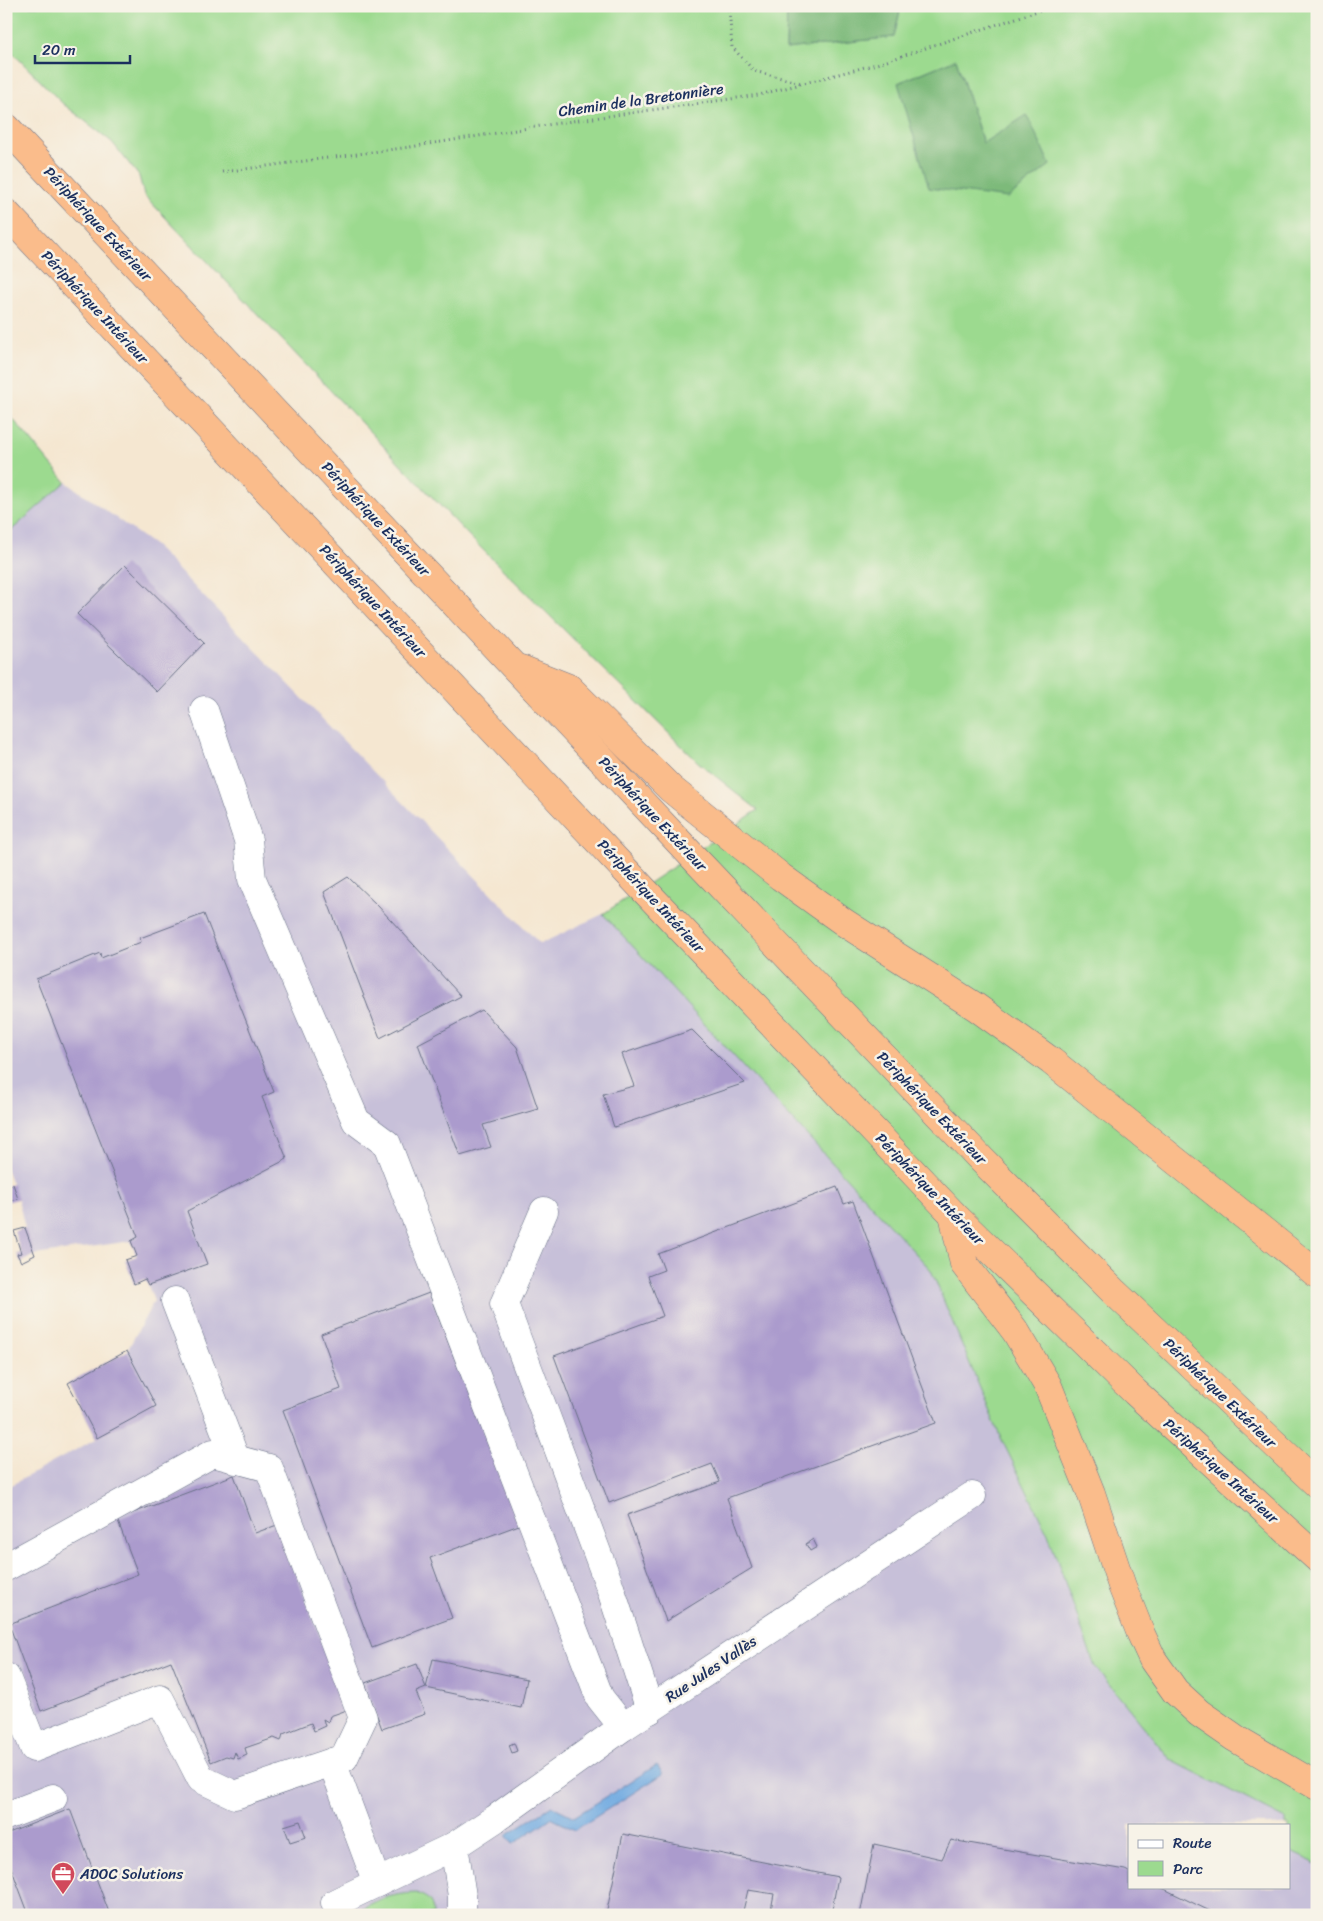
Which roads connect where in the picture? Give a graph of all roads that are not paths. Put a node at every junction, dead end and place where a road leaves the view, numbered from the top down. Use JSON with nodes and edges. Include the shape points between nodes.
{"nodes":[{"id":1,"x":6,"y":127,"type":"edge"},
{"id":2,"x":6,"y":213,"type":"edge"},
{"id":3,"x":515,"y":667,"type":"junction"},
{"id":4,"x":204,"y":710,"type":"dead end"},
{"id":5,"x":544,"y":1210,"type":"dead end"},
{"id":6,"x":953,"y":1214,"type":"junction"},
{"id":7,"x":1317,"y":1274,"type":"edge"},
{"id":8,"x":175,"y":1301,"type":"dead end"},
{"id":9,"x":236,"y":1460,"type":"junction"},
{"id":10,"x":1317,"y":1484,"type":"edge"},
{"id":11,"x":972,"y":1496,"type":"dead end"},
{"id":12,"x":1317,"y":1558,"type":"edge"},
{"id":13,"x":6,"y":1567,"type":"edge"},
{"id":14,"x":6,"y":1677,"type":"edge"},
{"id":15,"x":650,"y":1710,"type":"junction"},
{"id":16,"x":623,"y":1727,"type":"junction"},
{"id":17,"x":332,"y":1762,"type":"junction"},
{"id":18,"x":1317,"y":1786,"type":"edge"},
{"id":19,"x":53,"y":1798,"type":"dead end"},
{"id":20,"x":6,"y":1816,"type":"edge"},
{"id":21,"x":454,"y":1846,"type":"junction"},
{"id":22,"x":377,"y":1883,"type":"junction"},
{"id":23,"x":335,"y":1903,"type":"dead end"},
{"id":24,"x":462,"y":1915,"type":"edge"}],
"edges":[{"from":1,"to":3,"type":"highway","name":"Périphérique Extérieur"},
{"from":2,"to":6,"type":"highway","name":"Périphérique Intérieur"},
{"from":3,"to":7,"type":"highway","via":[[569,688],[671,789],[781,877],[845,923],[976,1007],[1051,1062]]},
{"from":3,"to":10,"type":"highway","name":"Périphérique Extérieur","via":[[982,1160],[1113,1291]]},
{"from":4,"to":16,"type":"street","via":[[248,840],[252,879],[356,1121],[387,1144],[600,1698]]},
{"from":5,"to":15,"type":"street","via":[[504,1304],[610,1587]]},
{"from":6,"to":12,"type":"highway","name":"Périphérique Intérieur","via":[[1135,1392]]},
{"from":6,"to":18,"type":"highway","via":[[964,1264],[1016,1332],[1048,1386],[1091,1493],[1140,1634],[1153,1660],[1175,1691],[1199,1713]]},
{"from":8,"to":9,"type":"street"},
{"from":9,"to":13,"type":"street","via":[[213,1453]]},
{"from":9,"to":17,"type":"street","via":[[269,1468],[363,1718],[344,1758]]},
{"from":11,"to":15,"type":"street","name":"Rue Jules Vallès"},
{"from":14,"to":17,"type":"street","via":[[34,1748],[160,1699],[200,1779],[235,1795]]},
{"from":15,"to":16,"type":"street","name":"Rue Jules Vallès"},
{"from":16,"to":21,"type":"street","name":"Rue Jules Vallès"},
{"from":17,"to":22,"type":"street"},
{"from":19,"to":20,"type":"street"},
{"from":21,"to":22,"type":"street","name":"Rue Jules Vallès"},
{"from":21,"to":24,"type":"street"},
{"from":22,"to":23,"type":"street","name":"Rue Jules Vallès"}]}
